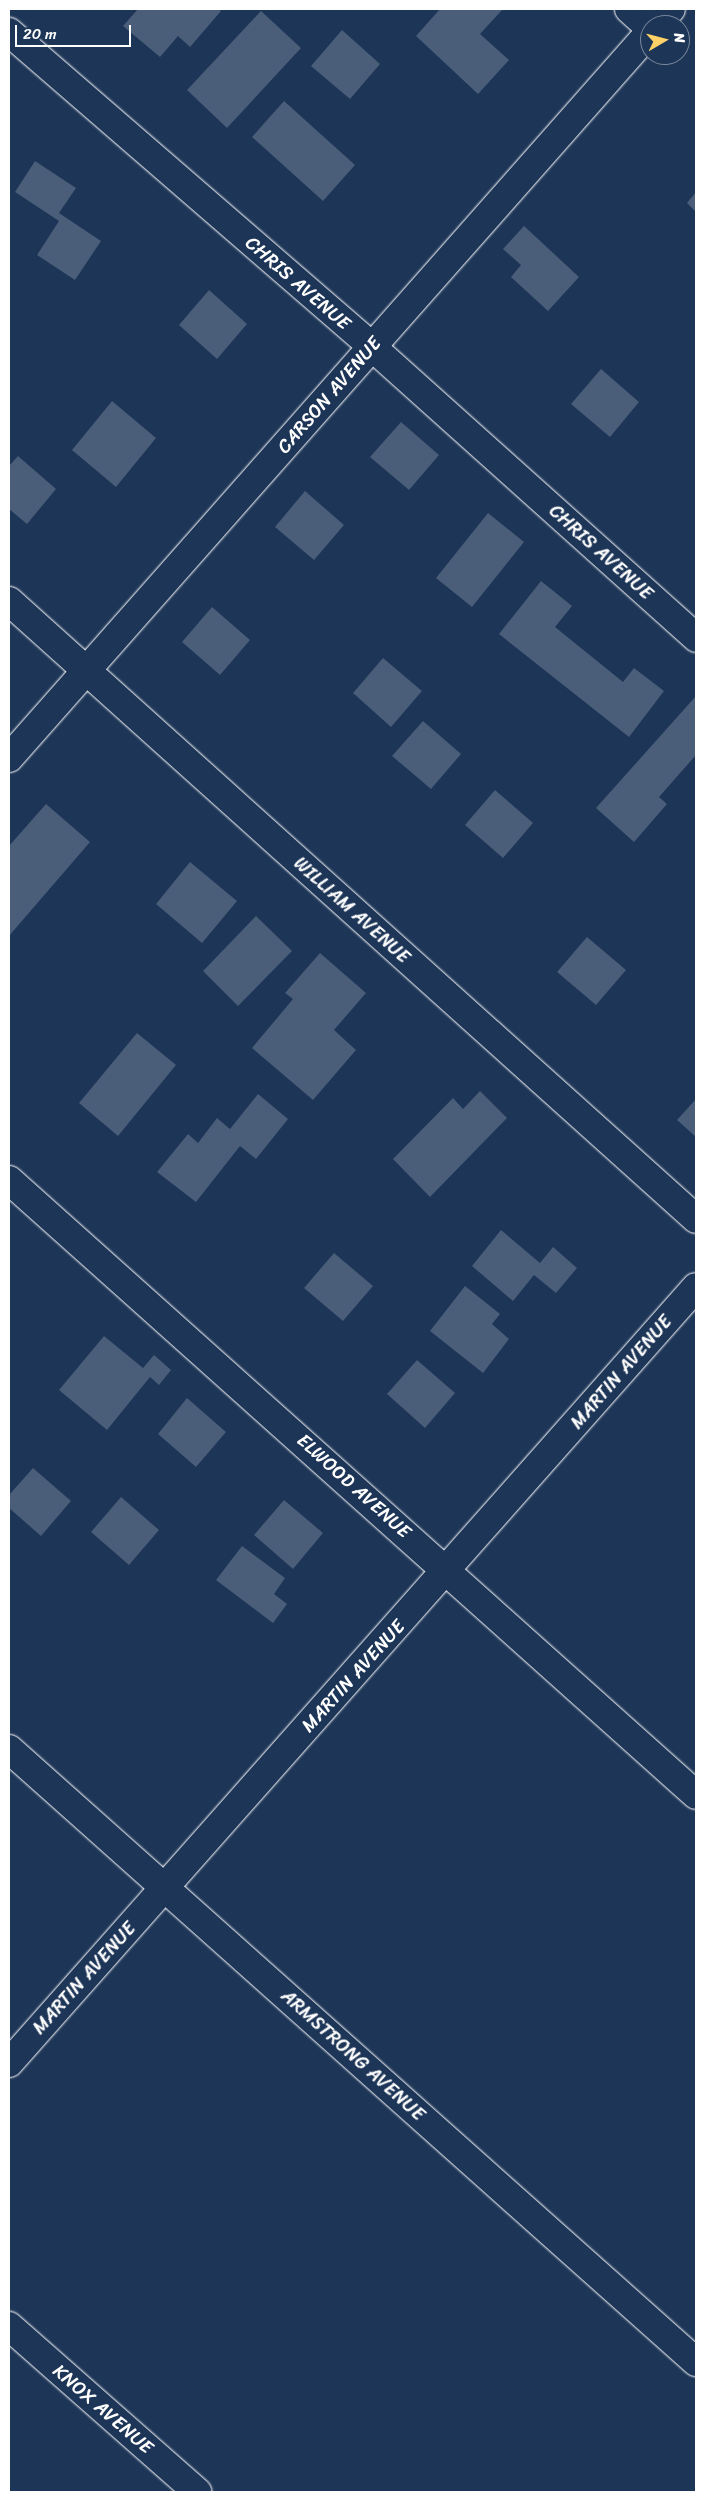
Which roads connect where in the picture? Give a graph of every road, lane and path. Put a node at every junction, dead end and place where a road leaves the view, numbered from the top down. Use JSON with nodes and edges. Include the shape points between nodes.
{"nodes":[{"id":1,"x":629,"y":9,"type":"edge"},
{"id":2,"x":640,"y":19,"type":"edge"},
{"id":3,"x":9,"y":32,"type":"edge"},
{"id":4,"x":640,"y":43,"type":"edge"},
{"id":5,"x":371,"y":346,"type":"junction"},
{"id":6,"x":9,"y":601,"type":"edge"},
{"id":7,"x":696,"y":638,"type":"edge"},
{"id":8,"x":86,"y":671,"type":"junction"},
{"id":9,"x":9,"y":758,"type":"edge"},
{"id":10,"x":9,"y":1180,"type":"edge"},
{"id":11,"x":696,"y":1218,"type":"edge"},
{"id":12,"x":696,"y":1288,"type":"edge"},
{"id":13,"x":448,"y":1569,"type":"junction"},
{"id":14,"x":9,"y":1749,"type":"edge"},
{"id":15,"x":696,"y":1795,"type":"edge"},
{"id":16,"x":165,"y":1888,"type":"junction"},
{"id":17,"x":9,"y":2063,"type":"edge"},
{"id":18,"x":9,"y":2326,"type":"edge"},
{"id":19,"x":696,"y":2362,"type":"edge"},
{"id":20,"x":197,"y":2492,"type":"edge"}],
"edges":[{"from":1,"to":2,"type":"street"},
{"from":3,"to":5,"type":"street","name":"CHRIS AVENUE"},
{"from":4,"to":5,"type":"street","name":"CARSON AVENUE"},
{"from":5,"to":7,"type":"street","name":"CHRIS AVENUE"},
{"from":5,"to":8,"type":"street","name":"CARSON AVENUE"},
{"from":6,"to":8,"type":"street","name":"WILLIAM AVENUE"},
{"from":8,"to":9,"type":"street","name":"CARSON AVENUE"},
{"from":8,"to":11,"type":"street","name":"WILLIAM AVENUE"},
{"from":10,"to":13,"type":"street","name":"ELWOOD AVENUE"},
{"from":12,"to":13,"type":"street","name":"MARTIN AVENUE"},
{"from":13,"to":15,"type":"street","name":"ELWOOD AVENUE"},
{"from":13,"to":16,"type":"street","name":"MARTIN AVENUE"},
{"from":14,"to":16,"type":"street","name":"ARMSTRONG AVENUE"},
{"from":16,"to":17,"type":"street","name":"MARTIN AVENUE"},
{"from":16,"to":19,"type":"street","name":"ARMSTRONG AVENUE"},
{"from":18,"to":20,"type":"street","name":"KNOX AVENUE"}]}
